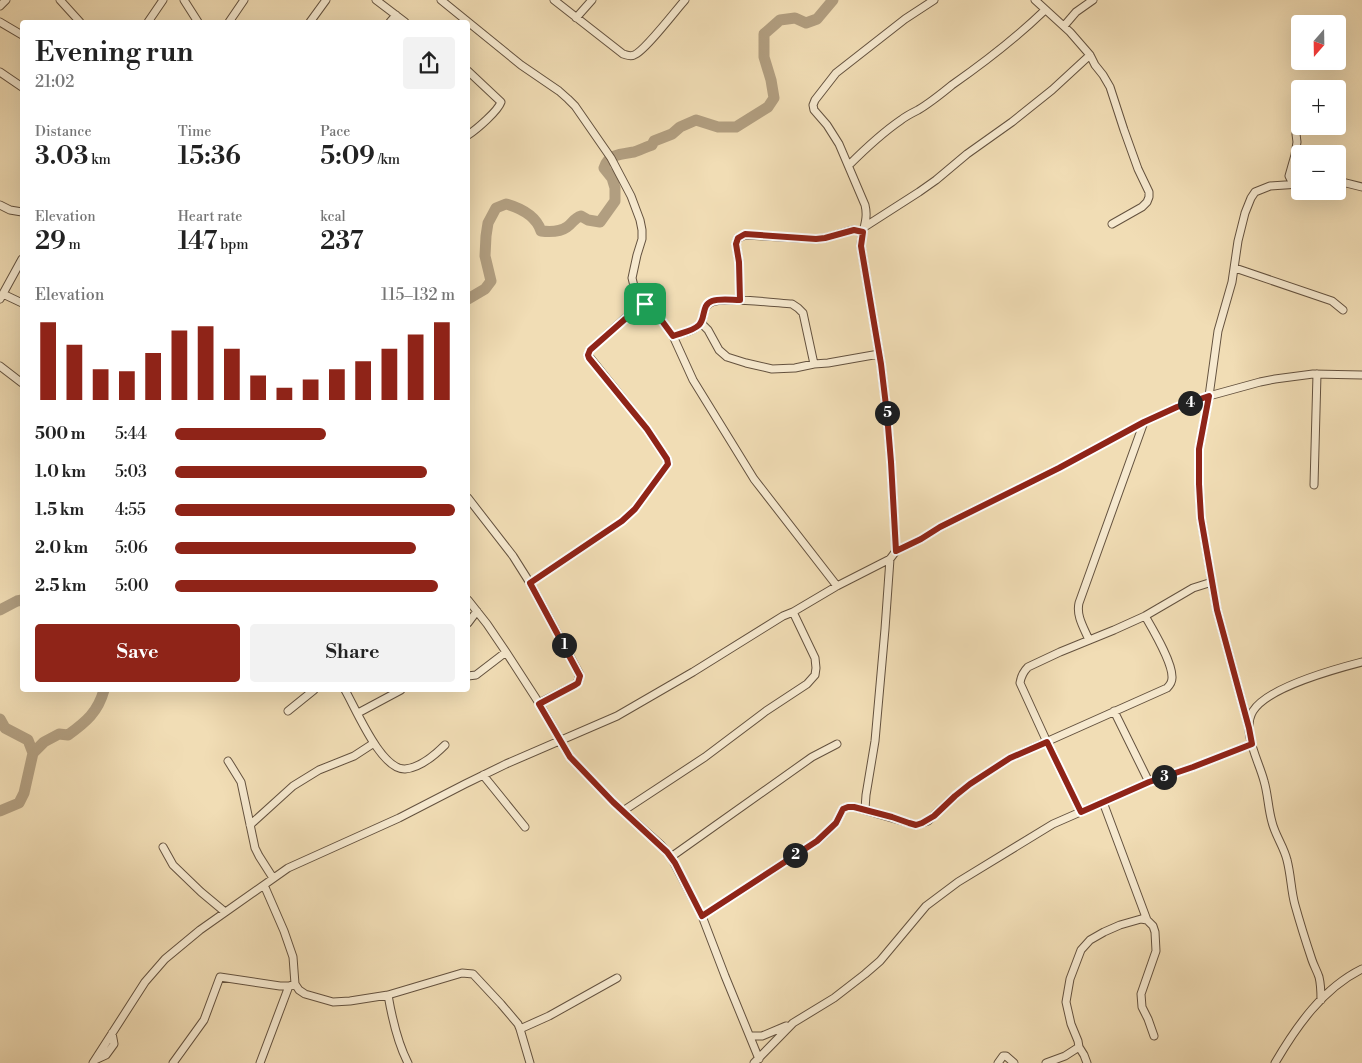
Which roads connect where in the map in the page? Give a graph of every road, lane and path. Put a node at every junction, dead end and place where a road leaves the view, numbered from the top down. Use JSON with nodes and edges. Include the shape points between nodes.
{"nodes":[{"id":1,"x":6,"y":0,"type":"edge"},
{"id":2,"x":60,"y":0,"type":"edge"},
{"id":3,"x":163,"y":0,"type":"edge"},
{"id":4,"x":184,"y":0,"type":"edge"},
{"id":5,"x":244,"y":0,"type":"edge"},
{"id":6,"x":326,"y":0,"type":"edge"},
{"id":7,"x":376,"y":0,"type":"edge"},
{"id":8,"x":442,"y":0,"type":"edge"},
{"id":9,"x":554,"y":0,"type":"edge"},
{"id":10,"x":592,"y":0,"type":"edge"},
{"id":11,"x":685,"y":0,"type":"edge"},
{"id":12,"x":934,"y":0,"type":"edge"},
{"id":13,"x":1035,"y":0,"type":"edge"},
{"id":14,"x":1093,"y":0,"type":"edge"},
{"id":15,"x":0,"y":6,"type":"edge"},
{"id":16,"x":1045,"y":10,"type":"junction"},
{"id":17,"x":396,"y":15,"type":"junction"},
{"id":18,"x":576,"y":18,"type":"junction"},
{"id":19,"x":78,"y":20,"type":"edge"},
{"id":20,"x":149,"y":20,"type":"edge"},
{"id":21,"x":197,"y":20,"type":"edge"},
{"id":22,"x":230,"y":20,"type":"edge"},
{"id":23,"x":311,"y":20,"type":"edge"},
{"id":24,"x":392,"y":20,"type":"edge"},
{"id":25,"x":402,"y":20,"type":"edge"},
{"id":26,"x":466,"y":20,"type":"edge"},
{"id":27,"x":0,"y":22,"type":"edge"},
{"id":28,"x":470,"y":23,"type":"edge"},
{"id":29,"x":1064,"y":26,"type":"junction"},
{"id":30,"x":20,"y":34,"type":"edge"},
{"id":31,"x":1090,"y":55,"type":"junction"},
{"id":32,"x":0,"y":72,"type":"edge"},
{"id":33,"x":470,"y":73,"type":"edge"},
{"id":34,"x":20,"y":86,"type":"edge"},
{"id":35,"x":470,"y":133,"type":"edge"},
{"id":36,"x":849,"y":166,"type":"junction"},
{"id":37,"x":1346,"y":183,"type":"edge"},
{"id":38,"x":1291,"y":184,"type":"edge"},
{"id":39,"x":1362,"y":187,"type":"edge"},
{"id":40,"x":0,"y":205,"type":"edge"},
{"id":41,"x":20,"y":212,"type":"edge"},
{"id":42,"x":1112,"y":224,"type":"dead end"},
{"id":43,"x":864,"y":229,"type":"junction"},
{"id":44,"x":20,"y":263,"type":"edge"},
{"id":45,"x":1235,"y":268,"type":"junction"},
{"id":46,"x":1,"y":297,"type":"edge"},
{"id":47,"x":740,"y":300,"type":"junction"},
{"id":48,"x":20,"y":303,"type":"edge"},
{"id":49,"x":645,"y":304,"type":"junction"},
{"id":50,"x":1343,"y":310,"type":"dead end"},
{"id":51,"x":701,"y":323,"type":"junction"},
{"id":52,"x":673,"y":336,"type":"junction"},
{"id":53,"x":879,"y":354,"type":"junction"},
{"id":54,"x":814,"y":364,"type":"junction"},
{"id":55,"x":0,"y":366,"type":"edge"},
{"id":56,"x":1317,"y":374,"type":"junction"},
{"id":57,"x":1362,"y":375,"type":"edge"},
{"id":58,"x":20,"y":381,"type":"edge"},
{"id":59,"x":1209,"y":396,"type":"junction"},
{"id":60,"x":1144,"y":422,"type":"junction"},
{"id":61,"x":1314,"y":485,"type":"dead end"},
{"id":62,"x":470,"y":501,"type":"edge"},
{"id":63,"x":896,"y":551,"type":"junction"},
{"id":64,"x":890,"y":559,"type":"junction"},
{"id":65,"x":1212,"y":582,"type":"junction"},
{"id":66,"x":530,"y":583,"type":"junction"},
{"id":67,"x":837,"y":586,"type":"junction"},
{"id":68,"x":470,"y":602,"type":"edge"},
{"id":69,"x":477,"y":611,"type":"junction"},
{"id":70,"x":793,"y":612,"type":"junction"},
{"id":71,"x":1145,"y":616,"type":"junction"},
{"id":72,"x":470,"y":620,"type":"edge"},
{"id":73,"x":1089,"y":640,"type":"junction"},
{"id":74,"x":506,"y":652,"type":"junction"},
{"id":75,"x":1362,"y":662,"type":"edge"},
{"id":76,"x":470,"y":676,"type":"edge"},
{"id":77,"x":312,"y":692,"type":"edge"},
{"id":78,"x":346,"y":692,"type":"edge"},
{"id":79,"x":398,"y":692,"type":"edge"},
{"id":80,"x":539,"y":704,"type":"junction"},
{"id":81,"x":288,"y":711,"type":"dead end"},
{"id":82,"x":1114,"y":711,"type":"junction"},
{"id":83,"x":358,"y":714,"type":"junction"},
{"id":84,"x":1249,"y":728,"type":"junction"},
{"id":85,"x":561,"y":740,"type":"junction"},
{"id":86,"x":1047,"y":742,"type":"junction"},
{"id":87,"x":374,"y":743,"type":"junction"},
{"id":88,"x":837,"y":744,"type":"dead end"},
{"id":89,"x":1252,"y":744,"type":"junction"},
{"id":90,"x":445,"y":745,"type":"dead end"},
{"id":91,"x":228,"y":761,"type":"dead end"},
{"id":92,"x":483,"y":775,"type":"junction"},
{"id":93,"x":1149,"y":782,"type":"junction"},
{"id":94,"x":1102,"y":802,"type":"junction"},
{"id":95,"x":865,"y":809,"type":"junction"},
{"id":96,"x":624,"y":811,"type":"junction"},
{"id":97,"x":1081,"y":812,"type":"junction"},
{"id":98,"x":250,"y":826,"type":"junction"},
{"id":99,"x":525,"y":827,"type":"dead end"},
{"id":100,"x":163,"y":847,"type":"dead end"},
{"id":101,"x":671,"y":857,"type":"junction"},
{"id":102,"x":273,"y":878,"type":"junction"},
{"id":103,"x":264,"y":885,"type":"junction"},
{"id":104,"x":225,"y":912,"type":"junction"},
{"id":105,"x":702,"y":916,"type":"junction"},
{"id":106,"x":1147,"y":920,"type":"junction"},
{"id":107,"x":1362,"y":969,"type":"edge"},
{"id":108,"x":617,"y":978,"type":"dead end"},
{"id":109,"x":292,"y":985,"type":"junction"},
{"id":110,"x":388,"y":994,"type":"junction"},
{"id":111,"x":1321,"y":1000,"type":"junction"},
{"id":112,"x":793,"y":1023,"type":"junction"},
{"id":113,"x":520,"y":1029,"type":"junction"},
{"id":114,"x":750,"y":1036,"type":"junction"},
{"id":115,"x":1154,"y":1036,"type":"dead end"},
{"id":116,"x":1079,"y":1048,"type":"junction"},
{"id":117,"x":94,"y":1061,"type":"edge"},
{"id":118,"x":757,"y":1061,"type":"edge"},
{"id":119,"x":173,"y":1063,"type":"edge"},
{"id":120,"x":260,"y":1063,"type":"edge"},
{"id":121,"x":408,"y":1063,"type":"edge"},
{"id":122,"x":530,"y":1063,"type":"edge"},
{"id":123,"x":998,"y":1063,"type":"edge"},
{"id":124,"x":1014,"y":1063,"type":"edge"},
{"id":125,"x":1046,"y":1063,"type":"edge"},
{"id":126,"x":1087,"y":1063,"type":"edge"},
{"id":127,"x":1275,"y":1063,"type":"edge"}],
"edges":[{"from":1,"to":15,"type":"street"},
{"from":2,"to":19,"type":"street"},
{"from":3,"to":20,"type":"street"},
{"from":4,"to":21,"type":"street"},
{"from":5,"to":22,"type":"street"},
{"from":6,"to":23,"type":"street"},
{"from":7,"to":17,"type":"street"},
{"from":8,"to":26,"type":"street"},
{"from":9,"to":18,"type":"street"},
{"from":10,"to":18,"type":"street"},
{"from":11,"to":18,"type":"street","via":[[634,56],[623,54]]},
{"from":12,"to":36,"type":"street","via":[[836,73],[815,100],[814,110],[833,134]]},
{"from":13,"to":16,"type":"street"},
{"from":14,"to":29,"type":"street"},
{"from":16,"to":29,"type":"street"},
{"from":16,"to":36,"type":"street","via":[[1002,48],[900,120]]},
{"from":17,"to":24,"type":"street"},
{"from":17,"to":25,"type":"street"},
{"from":27,"to":30,"type":"street"},
{"from":28,"to":49,"type":"street","via":[[568,99],[611,158],[640,220],[642,238],[632,278]]},
{"from":29,"to":31,"type":"street"},
{"from":31,"to":42,"type":"street","via":[[1110,87],[1149,197],[1142,207]]},
{"from":31,"to":43,"type":"street","via":[[1012,122]]},
{"from":32,"to":34,"type":"street"},
{"from":33,"to":35,"type":"street","via":[[501,102]]},
{"from":36,"to":43,"type":"street","via":[[865,205],[867,220]]},
{"from":37,"to":39,"type":"street"},
{"from":38,"to":45,"type":"street","via":[[1270,186],[1255,192],[1245,213]]},
{"from":40,"to":41,"type":"street"},
{"from":43,"to":47,"type":"street","via":[[816,239],[741,235],[736,244]]},
{"from":43,"to":53,"type":"street","via":[[861,246]]},
{"from":44,"to":46,"type":"street"},
{"from":45,"to":50,"type":"street","via":[[1332,301]]},
{"from":45,"to":59,"type":"street","via":[[1218,331]]},
{"from":46,"to":48,"type":"street"},
{"from":47,"to":51,"type":"street","via":[[712,301],[704,310]]},
{"from":47,"to":54,"type":"street","via":[[792,304],[798,308],[803,313]]},
{"from":49,"to":52,"type":"street"},
{"from":49,"to":66,"type":"street","via":[[588,355],[647,429],[668,464],[635,509],[622,521]]},
{"from":51,"to":52,"type":"street"},
{"from":51,"to":54,"type":"street","via":[[722,354],[732,359],[783,370]]},
{"from":52,"to":67,"type":"street","via":[[693,380],[754,479]]},
{"from":53,"to":54,"type":"street"},
{"from":53,"to":63,"type":"street","via":[[890,452]]},
{"from":55,"to":58,"type":"street"},
{"from":56,"to":57,"type":"street"},
{"from":56,"to":59,"type":"street","via":[[1260,382]]},
{"from":56,"to":61,"type":"street"},
{"from":59,"to":60,"type":"street"},
{"from":59,"to":65,"type":"street","via":[[1199,449],[1199,484]]},
{"from":60,"to":63,"type":"street"},
{"from":60,"to":73,"type":"street","via":[[1079,603],[1079,616]]},
{"from":62,"to":66,"type":"street"},
{"from":63,"to":64,"type":"street"},
{"from":64,"to":67,"type":"street"},
{"from":64,"to":95,"type":"street","via":[[875,741]]},
{"from":65,"to":71,"type":"street","via":[[1193,588]]},
{"from":65,"to":84,"type":"street"},
{"from":66,"to":80,"type":"street","via":[[580,676],[578,683]]},
{"from":67,"to":70,"type":"street"},
{"from":68,"to":69,"type":"street"},
{"from":69,"to":72,"type":"street"},
{"from":69,"to":74,"type":"street"},
{"from":70,"to":85,"type":"street","via":[[617,716]]},
{"from":70,"to":96,"type":"street","via":[[815,658],[815,675],[705,757]]},
{"from":71,"to":73,"type":"street"},
{"from":71,"to":82,"type":"street","via":[[1162,646],[1172,671],[1172,680],[1166,688]]},
{"from":73,"to":86,"type":"street","via":[[1028,668],[1021,677],[1020,683]]},
{"from":74,"to":76,"type":"street","via":[[476,675]]},
{"from":74,"to":80,"type":"street"},
{"from":75,"to":84,"type":"street","via":[[1305,679],[1272,695],[1252,712]]},
{"from":77,"to":81,"type":"street"},
{"from":78,"to":83,"type":"street"},
{"from":79,"to":83,"type":"street"},
{"from":80,"to":85,"type":"street"},
{"from":82,"to":86,"type":"street"},
{"from":82,"to":93,"type":"street"},
{"from":83,"to":87,"type":"street"},
{"from":84,"to":89,"type":"street"},
{"from":85,"to":92,"type":"street"},
{"from":85,"to":96,"type":"street","via":[[570,757]]},
{"from":86,"to":95,"type":"street","via":[[1002,763],[922,823],[916,825]]},
{"from":86,"to":97,"type":"street"},
{"from":87,"to":90,"type":"street","via":[[390,763],[406,769],[424,761]]},
{"from":87,"to":98,"type":"street","via":[[293,786]]},
{"from":88,"to":101,"type":"street"},
{"from":89,"to":93,"type":"street"},
{"from":89,"to":111,"type":"street","via":[[1269,800],[1271,820],[1287,859],[1295,904],[1320,979]]},
{"from":91,"to":98,"type":"street","via":[[241,782]]},
{"from":92,"to":99,"type":"street"},
{"from":92,"to":102,"type":"street"},
{"from":93,"to":94,"type":"street"},
{"from":94,"to":97,"type":"street"},
{"from":94,"to":106,"type":"street"},
{"from":95,"to":105,"type":"street","via":[[843,809],[836,823],[817,841]]},
{"from":96,"to":101,"type":"street"},
{"from":97,"to":112,"type":"street","via":[[1008,850],[942,894],[926,906],[865,974]]},
{"from":98,"to":102,"type":"street","via":[[258,856]]},
{"from":100,"to":104,"type":"street","via":[[173,865]]},
{"from":101,"to":105,"type":"street"},
{"from":102,"to":103,"type":"street"},
{"from":103,"to":104,"type":"street"},
{"from":103,"to":109,"type":"street","via":[[293,957]]},
{"from":104,"to":117,"type":"street","via":[[165,959],[145,982],[112,1033],[114,1044],[106,1055]]},
{"from":105,"to":114,"type":"street"},
{"from":106,"to":115,"type":"street","via":[[1155,932],[1156,951],[1141,994],[1142,1007]]},
{"from":106,"to":116,"type":"street","via":[[1120,924],[1090,940],[1081,950],[1070,979],[1066,1002]]},
{"from":107,"to":111,"type":"street","via":[[1343,980]]},
{"from":108,"to":113,"type":"street"},
{"from":109,"to":110,"type":"street","via":[[305,994],[333,1002]]},
{"from":109,"to":119,"type":"street","via":[[220,977],[204,1020]]},
{"from":109,"to":120,"type":"street"},
{"from":110,"to":113,"type":"street","via":[[462,972],[469,973],[477,977]]},
{"from":110,"to":121,"type":"street","via":[[397,1036]]},
{"from":111,"to":127,"type":"street"},
{"from":112,"to":114,"type":"street","via":[[762,1036]]},
{"from":112,"to":118,"type":"street"},
{"from":113,"to":122,"type":"street"},
{"from":114,"to":118,"type":"street"},
{"from":116,"to":125,"type":"street"},
{"from":116,"to":126,"type":"street"},
{"from":123,"to":124,"type":"street","via":[[1003,1056]]}]}
